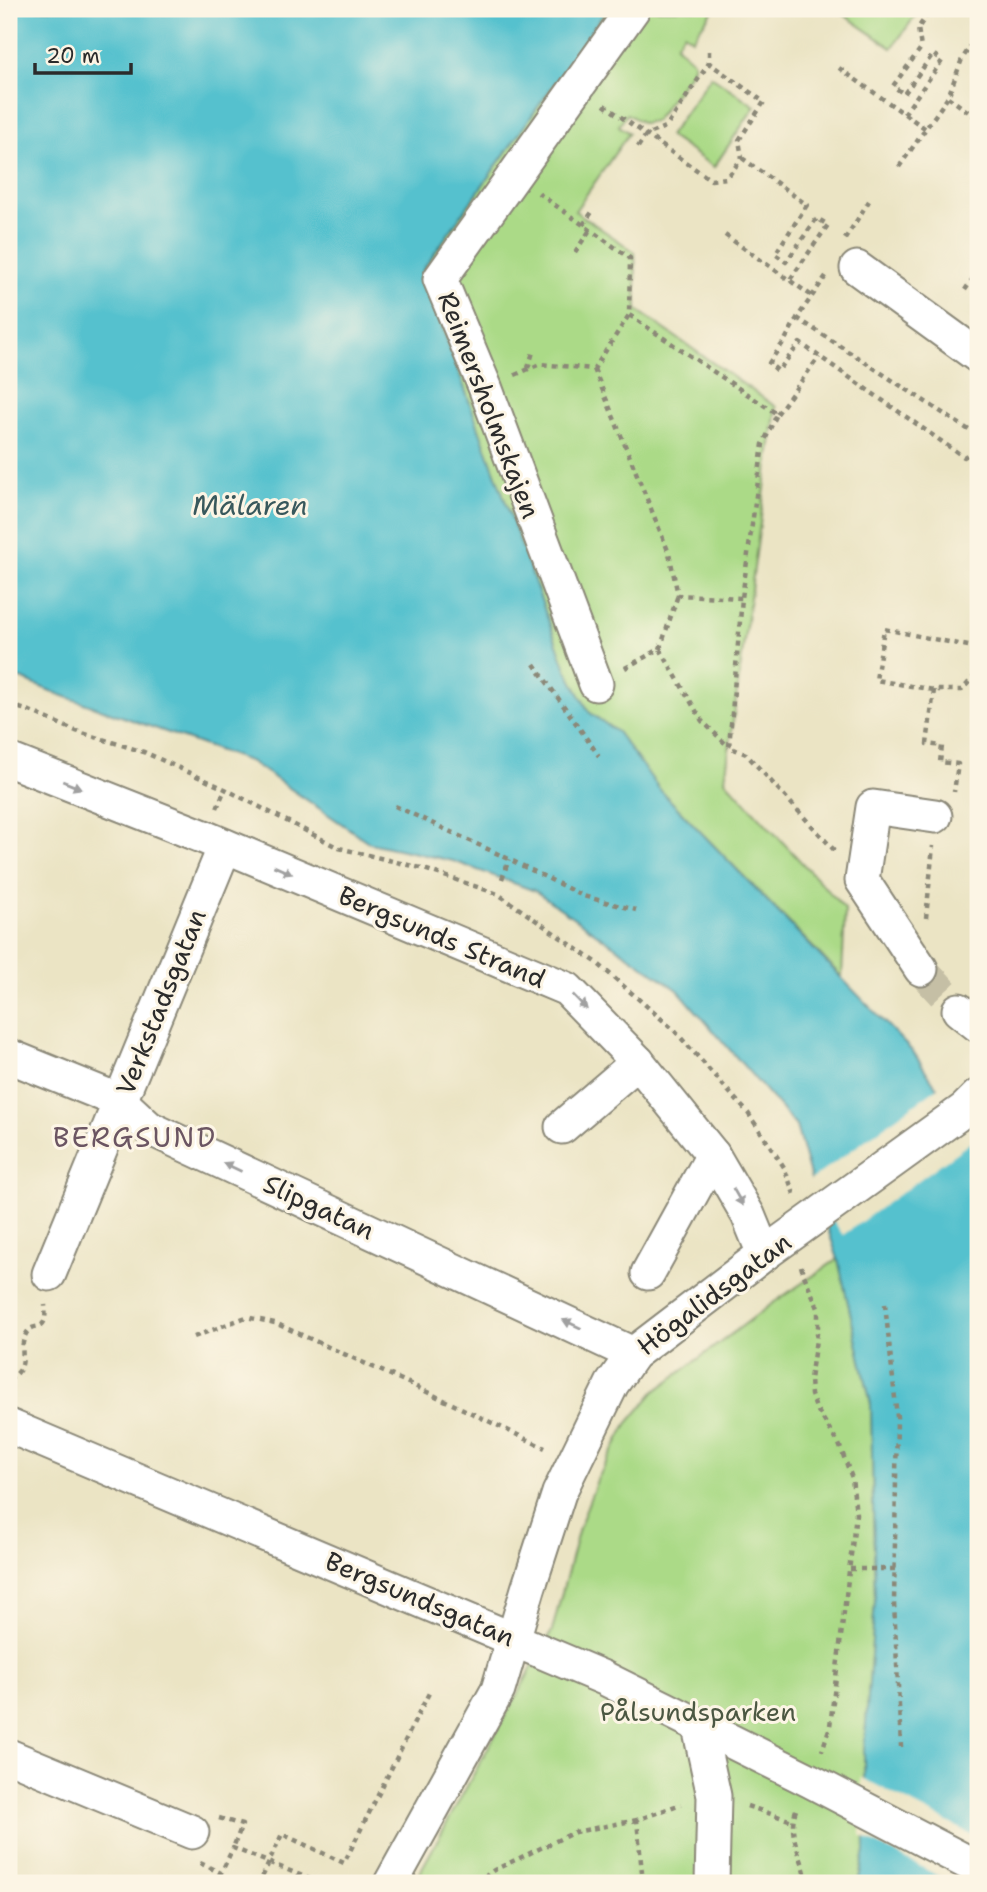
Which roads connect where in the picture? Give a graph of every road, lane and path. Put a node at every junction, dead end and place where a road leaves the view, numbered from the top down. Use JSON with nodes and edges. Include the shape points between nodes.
{"nodes":[{"id":1,"x":633,"y":9,"type":"edge"},
{"id":2,"x":927,"y":9,"type":"edge"},
{"id":3,"x":978,"y":34,"type":"edge"},
{"id":4,"x":709,"y":47,"type":"dead end"},
{"id":5,"x":709,"y":63,"type":"junction"},
{"id":6,"x":839,"y":68,"type":"dead end"},
{"id":7,"x":577,"y":87,"type":"junction"},
{"id":8,"x":948,"y":97,"type":"junction"},
{"id":9,"x":904,"y":114,"type":"junction"},
{"id":10,"x":978,"y":119,"type":"edge"},
{"id":11,"x":926,"y":129,"type":"junction"},
{"id":12,"x":646,"y":135,"type":"junction"},
{"id":13,"x":638,"y":147,"type":"dead end"},
{"id":14,"x":978,"y":152,"type":"edge"},
{"id":15,"x":742,"y":158,"type":"junction"},
{"id":16,"x":978,"y":160,"type":"edge"},
{"id":17,"x":900,"y":167,"type":"dead end"},
{"id":18,"x":514,"y":176,"type":"junction"},
{"id":19,"x":592,"y":212,"type":"dead end"},
{"id":20,"x":583,"y":225,"type":"junction"},
{"id":21,"x":590,"y":230,"type":"junction"},
{"id":22,"x":725,"y":235,"type":"dead end"},
{"id":23,"x":575,"y":253,"type":"dead end"},
{"id":24,"x":845,"y":267,"type":"joint"},
{"id":25,"x":978,"y":271,"type":"edge"},
{"id":26,"x":789,"y":281,"type":"junction"},
{"id":27,"x":965,"y":290,"type":"dead end"},
{"id":28,"x":812,"y":296,"type":"junction"},
{"id":29,"x":629,"y":315,"type":"junction"},
{"id":30,"x":797,"y":318,"type":"junction"},
{"id":31,"x":534,"y":349,"type":"dead end"},
{"id":32,"x":819,"y":356,"type":"junction"},
{"id":33,"x":978,"y":356,"type":"edge"},
{"id":34,"x":528,"y":369,"type":"junction"},
{"id":35,"x":594,"y":369,"type":"junction"},
{"id":36,"x":485,"y":387,"type":"junction"},
{"id":37,"x":777,"y":414,"type":"junction"},
{"id":38,"x":978,"y":436,"type":"edge"},
{"id":39,"x":978,"y":448,"type":"edge"},
{"id":40,"x":678,"y":595,"type":"junction"},
{"id":41,"x":742,"y":598,"type":"junction"},
{"id":42,"x":978,"y":648,"type":"edge"},
{"id":43,"x":660,"y":649,"type":"junction"},
{"id":44,"x":534,"y":664,"type":"dead end"},
{"id":45,"x":978,"y":671,"type":"edge"},
{"id":46,"x":596,"y":684,"type":"joint"},
{"id":47,"x":934,"y":690,"type":"junction"},
{"id":48,"x":729,"y":747,"type":"junction"},
{"id":49,"x":599,"y":756,"type":"dead end"},
{"id":50,"x":9,"y":760,"type":"edge"},
{"id":51,"x":225,"y":789,"type":"dead end"},
{"id":52,"x":218,"y":803,"type":"dead end"},
{"id":53,"x":395,"y":806,"type":"dead end"},
{"id":54,"x":935,"y":816,"type":"junction"},
{"id":55,"x":225,"y":846,"type":"junction"},
{"id":56,"x":509,"y":859,"type":"junction"},
{"id":57,"x":502,"y":879,"type":"dead end"},
{"id":58,"x":862,"y":880,"type":"junction"},
{"id":59,"x":636,"y":910,"type":"dead end"},
{"id":60,"x":918,"y":966,"type":"joint"},
{"id":61,"x":9,"y":1056,"type":"edge"},
{"id":62,"x":638,"y":1062,"type":"junction"},
{"id":63,"x":120,"y":1101,"type":"junction"},
{"id":64,"x":972,"y":1102,"type":"edge"},
{"id":65,"x":562,"y":1127,"type":"dead end"},
{"id":66,"x":713,"y":1155,"type":"junction"},
{"id":67,"x":764,"y":1254,"type":"junction"},
{"id":68,"x":800,"y":1261,"type":"dead end"},
{"id":69,"x":648,"y":1273,"type":"dead end"},
{"id":70,"x":47,"y":1287,"type":"joint"},
{"id":71,"x":885,"y":1304,"type":"dead end"},
{"id":72,"x":194,"y":1337,"type":"dead end"},
{"id":73,"x":633,"y":1353,"type":"junction"},
{"id":74,"x":9,"y":1380,"type":"edge"},
{"id":75,"x":9,"y":1426,"type":"edge"},
{"id":76,"x":549,"y":1450,"type":"dead end"},
{"id":77,"x":850,"y":1569,"type":"junction"},
{"id":78,"x":895,"y":1569,"type":"junction"},
{"id":79,"x":514,"y":1639,"type":"junction"},
{"id":80,"x":430,"y":1689,"type":"dead end"},
{"id":81,"x":699,"y":1727,"type":"junction"},
{"id":82,"x":901,"y":1747,"type":"dead end"},
{"id":83,"x":9,"y":1756,"type":"edge"},
{"id":84,"x":817,"y":1784,"type":"junction"},
{"id":85,"x":637,"y":1819,"type":"dead end"},
{"id":86,"x":200,"y":1836,"type":"junction"},
{"id":87,"x":233,"y":1847,"type":"junction"},
{"id":88,"x":269,"y":1862,"type":"junction"},
{"id":89,"x":978,"y":1868,"type":"edge"},
{"id":90,"x":264,"y":1883,"type":"edge"},
{"id":91,"x":320,"y":1883,"type":"edge"},
{"id":92,"x":391,"y":1883,"type":"edge"},
{"id":93,"x":476,"y":1883,"type":"edge"},
{"id":94,"x":712,"y":1883,"type":"edge"},
{"id":95,"x":807,"y":1883,"type":"edge"}],
"edges":[{"from":1,"to":7,"type":"street","name":"Reimersholmskajen"},
{"from":2,"to":9,"type":"path","via":[[930,11],[918,28],[921,48],[893,86],[904,94],[933,54],[942,61]]},
{"from":3,"to":8,"type":"path","via":[[962,59]]},
{"from":4,"to":5,"type":"path"},
{"from":5,"to":12,"type":"path","via":[[667,126]]},
{"from":5,"to":15,"type":"path","via":[[764,102],[739,140]]},
{"from":6,"to":9,"type":"path"},
{"from":7,"to":12,"type":"path"},
{"from":7,"to":18,"type":"street","name":"Reimersholmskajen"},
{"from":8,"to":10,"type":"path"},
{"from":8,"to":11,"type":"path"},
{"from":9,"to":11,"type":"path"},
{"from":11,"to":17,"type":"path"},
{"from":12,"to":13,"type":"path"},
{"from":12,"to":15,"type":"path","via":[[711,180],[727,178]]},
{"from":14,"to":16,"type":"path","via":[[974,158]]},
{"from":15,"to":26,"type":"path","via":[[807,205],[775,254],[786,262],[817,218],[828,225]]},
{"from":18,"to":20,"type":"path"},
{"from":18,"to":36,"type":"street","name":"Reimersholmskajen","via":[[440,279]]},
{"from":19,"to":20,"type":"path"},
{"from":20,"to":21,"type":"path"},
{"from":21,"to":23,"type":"path"},
{"from":21,"to":29,"type":"path","via":[[630,258]]},
{"from":22,"to":26,"type":"path"},
{"from":24,"to":28,"type":"path"},
{"from":24,"to":33,"type":"street"},
{"from":25,"to":27,"type":"path"},
{"from":26,"to":28,"type":"path"},
{"from":28,"to":30,"type":"path"},
{"from":29,"to":35,"type":"path"},
{"from":29,"to":37,"type":"path"},
{"from":30,"to":32,"type":"path","via":[[769,363],[778,371],[800,343]]},
{"from":30,"to":38,"type":"path"},
{"from":31,"to":34,"type":"path"},
{"from":32,"to":37,"type":"path"},
{"from":32,"to":39,"type":"path","via":[[964,457]]},
{"from":34,"to":35,"type":"path","via":[[540,364]]},
{"from":34,"to":36,"type":"path"},
{"from":35,"to":40,"type":"path","via":[[669,553]]},
{"from":36,"to":46,"type":"street","name":"Reimersholmskajen"},
{"from":37,"to":41,"type":"path","via":[[763,444]]},
{"from":40,"to":41,"type":"path"},
{"from":40,"to":43,"type":"path"},
{"from":41,"to":48,"type":"path"},
{"from":42,"to":47,"type":"path","via":[[884,629],[876,680]]},
{"from":43,"to":46,"type":"path"},
{"from":43,"to":48,"type":"path","via":[[702,721]]},
{"from":44,"to":49,"type":"path"},
{"from":45,"to":47,"type":"path","via":[[962,690]]},
{"from":47,"to":54,"type":"path","via":[[927,744],[942,746],[940,762],[958,764],[953,797]]},
{"from":48,"to":58,"type":"path","via":[[746,754]]},
{"from":50,"to":55,"type":"street","name":"Bergsunds Strand","one_way":true},
{"from":51,"to":52,"type":"path"},
{"from":53,"to":56,"type":"path"},
{"from":54,"to":58,"type":"street","via":[[873,807]]},
{"from":54,"to":60,"type":"path"},
{"from":55,"to":62,"type":"street","name":"Bergsunds Strand","one_way":true,"via":[[567,989]]},
{"from":55,"to":63,"type":"street","name":"Verkstadsgatan"},
{"from":56,"to":57,"type":"path"},
{"from":56,"to":59,"type":"path","via":[[583,896]]},
{"from":58,"to":60,"type":"street"},
{"from":61,"to":63,"type":"street","name":"Slipgatan"},
{"from":62,"to":65,"type":"street"},
{"from":62,"to":66,"type":"street","name":"Bergsunds Strand"},
{"from":63,"to":70,"type":"street","name":"Verkstadsgatan"},
{"from":73,"to":63,"type":"street","name":"Slipgatan","one_way":true,"via":[[149,1128]]},
{"from":64,"to":67,"type":"street","name":"Högalidsgatan"},
{"from":66,"to":67,"type":"street","name":"Bergsunds Strand","one_way":true,"via":[[748,1215]]},
{"from":66,"to":69,"type":"street"},
{"from":67,"to":73,"type":"street","name":"Högalidsgatan"},
{"from":68,"to":77,"type":"path","via":[[818,1308],[811,1395],[852,1478],[856,1514]]},
{"from":70,"to":74,"type":"path","via":[[46,1319],[25,1335],[22,1368]]},
{"from":71,"to":78,"type":"path","via":[[897,1417]]},
{"from":72,"to":76,"type":"path","via":[[246,1317],[275,1323]]},
{"from":73,"to":79,"type":"street","name":"Högalidsgatan","via":[[612,1384],[559,1493]]},
{"from":75,"to":79,"type":"street","name":"Bergsundsgatan"},
{"from":77,"to":78,"type":"path"},
{"from":77,"to":84,"type":"path","via":[[830,1726]]},
{"from":78,"to":82,"type":"path"},
{"from":79,"to":81,"type":"street","name":"Bergsundsgatan"},
{"from":79,"to":92,"type":"street","name":"Högalidsgatan","via":[[498,1690]]},
{"from":80,"to":88,"type":"path","via":[[344,1863],[282,1834]]},
{"from":81,"to":84,"type":"street","name":"Bergsundsgatan"},
{"from":81,"to":94,"type":"street","via":[[713,1796]]},
{"from":83,"to":86,"type":"street"},
{"from":84,"to":89,"type":"street","name":"Bergsundsgatan"},
{"from":84,"to":95,"type":"path","via":[[792,1821]]},
{"from":85,"to":93,"type":"path","via":[[575,1832]]},
{"from":86,"to":87,"type":"path","via":[[221,1818],[242,1825]]},
{"from":86,"to":87,"type":"path","via":[[201,1864],[221,1873]]},
{"from":87,"to":88,"type":"path"},
{"from":88,"to":90,"type":"path","via":[[260,1882]]},
{"from":88,"to":91,"type":"path"}]}
